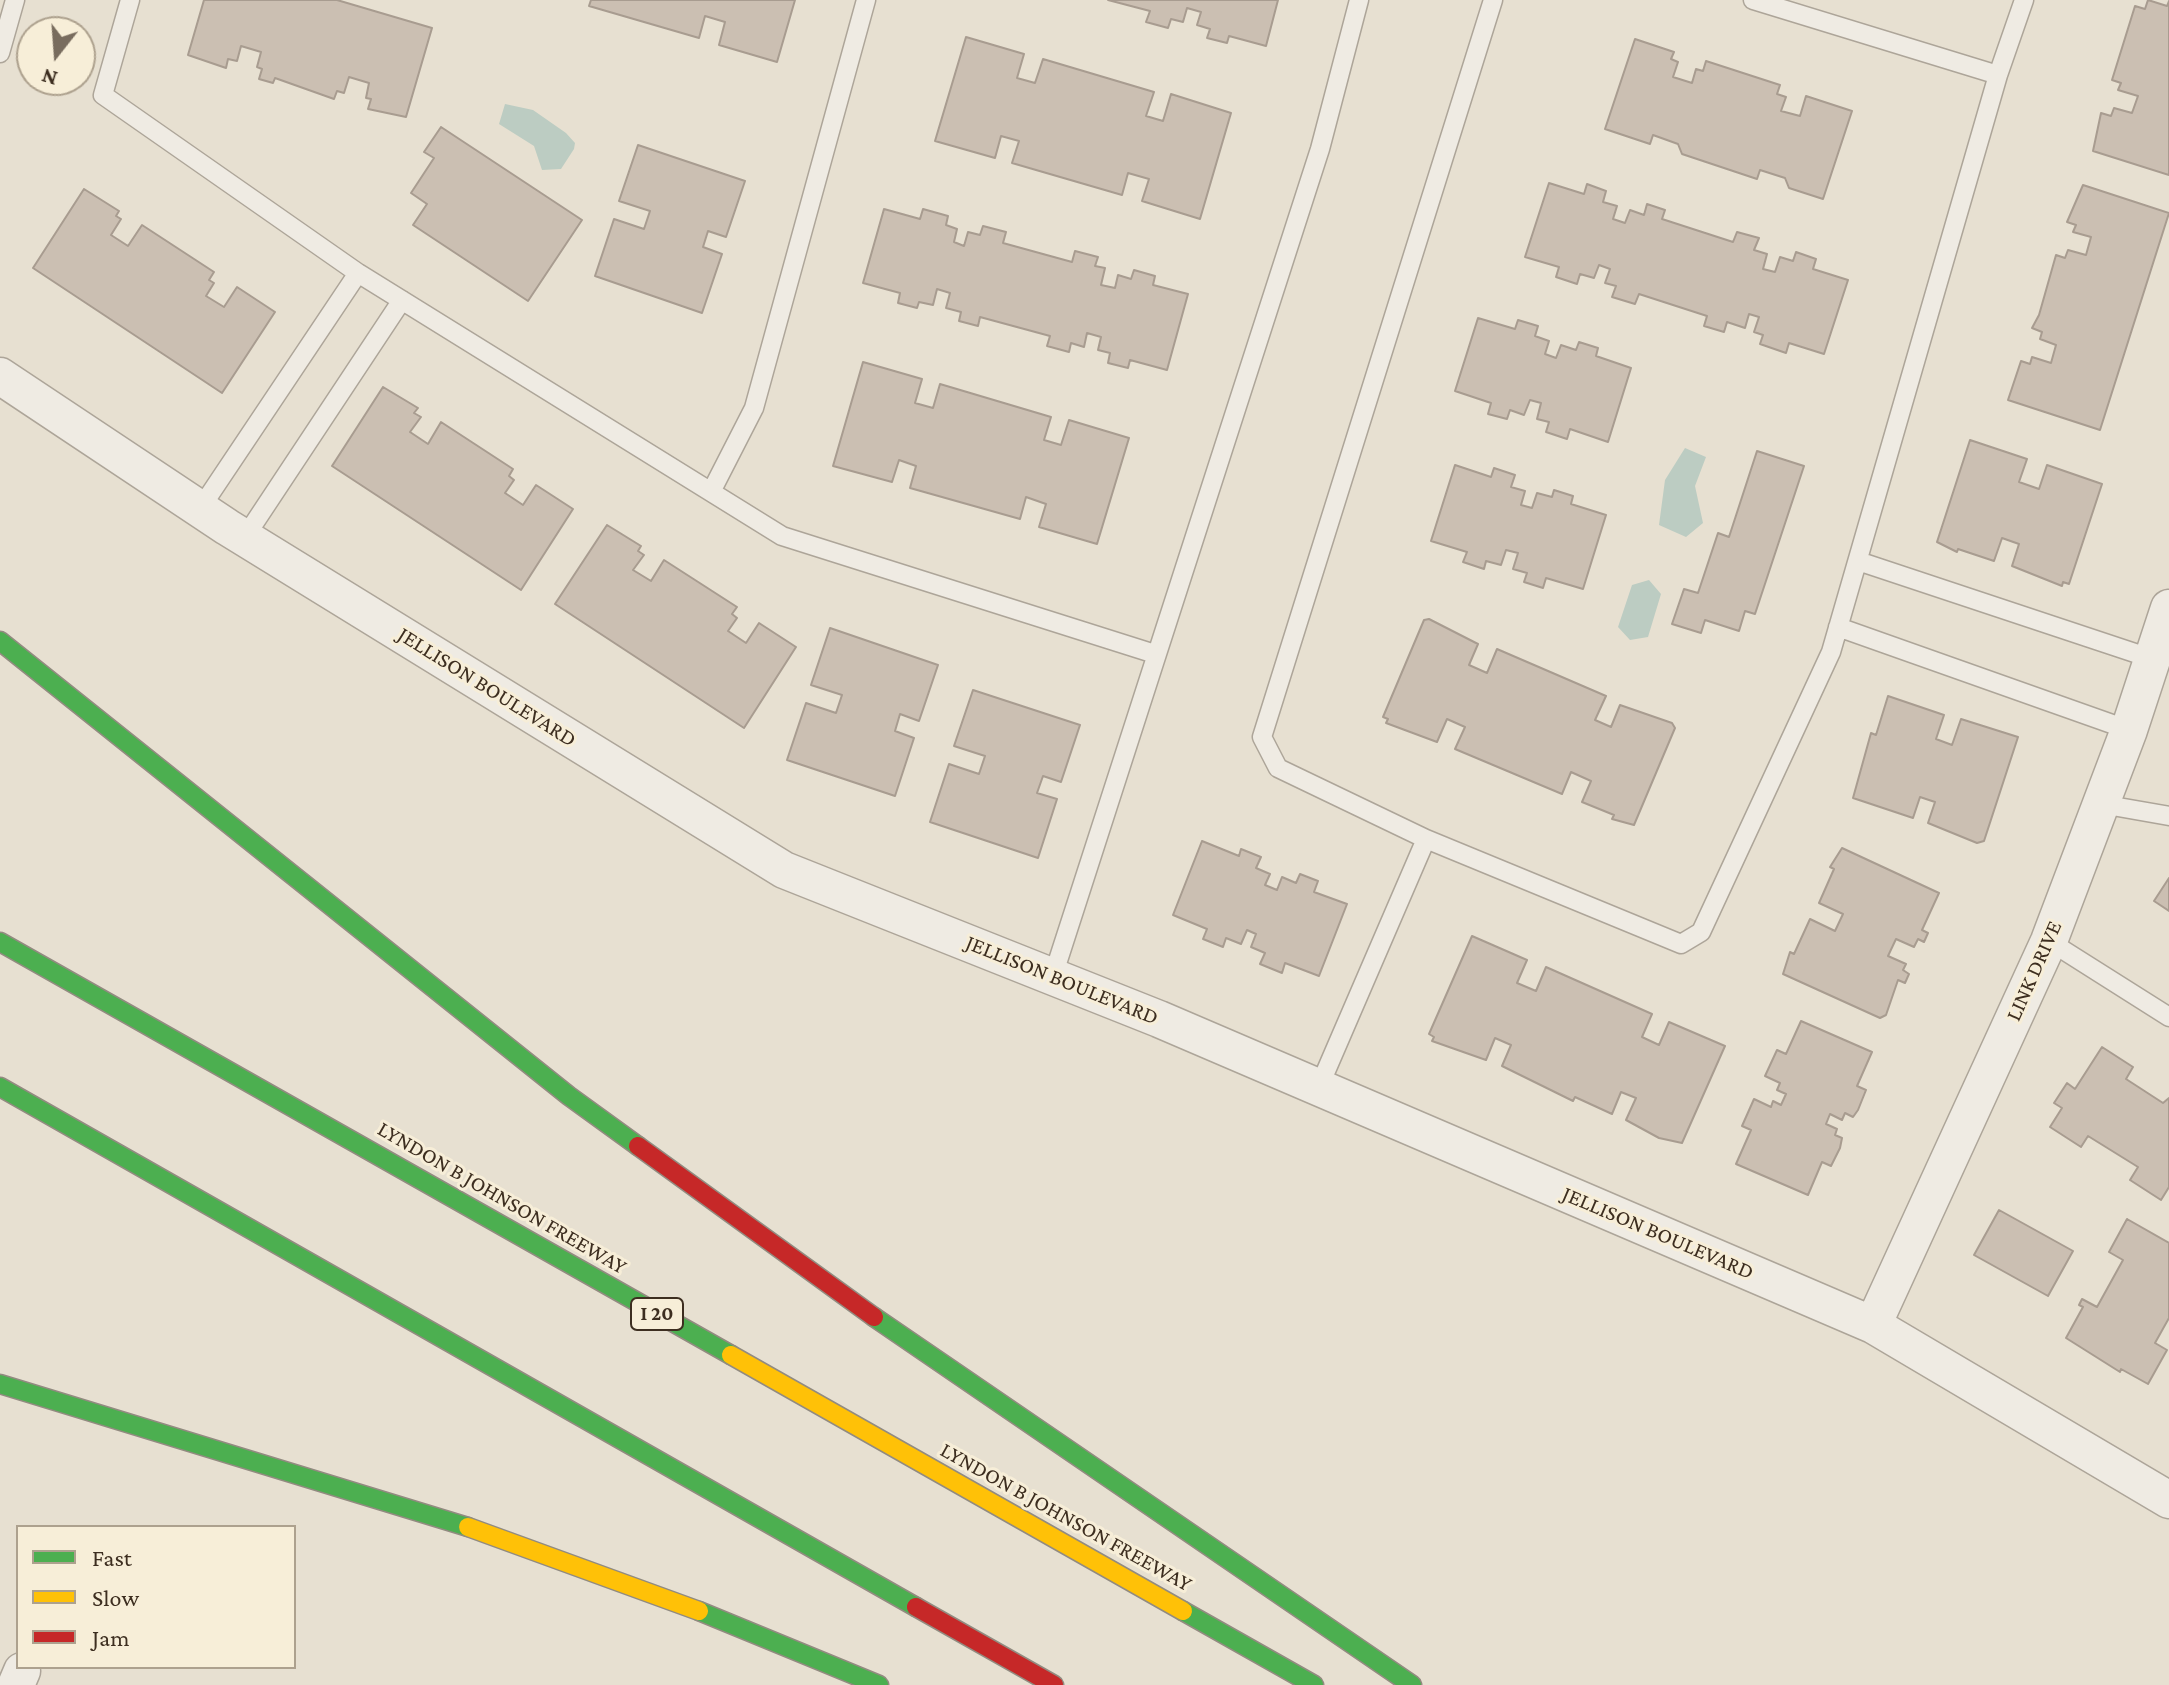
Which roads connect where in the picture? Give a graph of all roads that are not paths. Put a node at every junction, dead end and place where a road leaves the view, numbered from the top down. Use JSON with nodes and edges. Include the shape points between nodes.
{"nodes":[{"id":1,"x":15,"y":0,"type":"edge"},
{"id":2,"x":130,"y":0,"type":"edge"},
{"id":3,"x":866,"y":0,"type":"edge"},
{"id":4,"x":1359,"y":0,"type":"edge"},
{"id":5,"x":1493,"y":0,"type":"edge"},
{"id":6,"x":1753,"y":0,"type":"edge"},
{"id":7,"x":2024,"y":0,"type":"edge"},
{"id":8,"x":0,"y":53,"type":"edge"},
{"id":9,"x":1998,"y":75,"type":"junction"},
{"id":10,"x":358,"y":273,"type":"junction"},
{"id":11,"x":402,"y":300,"type":"junction"},
{"id":12,"x":0,"y":376,"type":"edge"},
{"id":13,"x":711,"y":492,"type":"junction"},
{"id":14,"x":200,"y":509,"type":"junction"},
{"id":15,"x":245,"y":537,"type":"junction"},
{"id":16,"x":1858,"y":561,"type":"junction"},
{"id":17,"x":2169,"y":608,"type":"edge"},
{"id":18,"x":1838,"y":627,"type":"junction"},
{"id":19,"x":0,"y":641,"type":"edge"},
{"id":20,"x":1155,"y":654,"type":"junction"},
{"id":21,"x":2153,"y":659,"type":"junction"},
{"id":22,"x":2129,"y":730,"type":"junction"},
{"id":23,"x":2101,"y":804,"type":"junction"},
{"id":24,"x":2169,"y":816,"type":"edge"},
{"id":25,"x":1426,"y":839,"type":"junction"},
{"id":26,"x":2049,"y":941,"type":"junction"},
{"id":27,"x":0,"y":942,"type":"edge"},
{"id":28,"x":1053,"y":976,"type":"junction"},
{"id":29,"x":2169,"y":1017,"type":"edge"},
{"id":30,"x":0,"y":1087,"type":"edge"},
{"id":31,"x":1319,"y":1087,"type":"junction"},
{"id":32,"x":1873,"y":1325,"type":"junction"},
{"id":33,"x":0,"y":1384,"type":"edge"},
{"id":34,"x":2169,"y":1500,"type":"edge"},
{"id":35,"x":879,"y":1685,"type":"edge"},
{"id":36,"x":1054,"y":1685,"type":"edge"},
{"id":37,"x":1314,"y":1685,"type":"edge"},
{"id":38,"x":1412,"y":1685,"type":"edge"}],
"edges":[{"from":1,"to":8,"type":"lane"},
{"from":2,"to":10,"type":"lane","via":[[103,95]]},
{"from":3,"to":13,"type":"lane","via":[[754,408]]},
{"from":4,"to":20,"type":"lane","via":[[1320,149]]},
{"from":5,"to":25,"type":"lane","via":[[1262,737],[1278,768]]},
{"from":6,"to":9,"type":"lane"},
{"from":7,"to":9,"type":"lane"},
{"from":9,"to":16,"type":"lane"},
{"from":10,"to":11,"type":"lane"},
{"from":10,"to":14,"type":"lane"},
{"from":11,"to":13,"type":"lane"},
{"from":11,"to":15,"type":"lane"},
{"from":12,"to":14,"type":"street","name":"JELLISON BOULEVARD"},
{"from":13,"to":20,"type":"lane","via":[[782,536]]},
{"from":14,"to":15,"type":"street","name":"JELLISON BOULEVARD"},
{"from":15,"to":28,"type":"street","name":"JELLISON BOULEVARD","via":[[784,870]]},
{"from":16,"to":18,"type":"lane"},
{"from":16,"to":21,"type":"lane"},
{"from":17,"to":21,"type":"street","name":"LINK DRIVE"},
{"from":18,"to":22,"type":"lane"},
{"from":18,"to":25,"type":"lane","via":[[1701,932],[1681,944]]},
{"from":19,"to":38,"type":"highway","via":[[569,1096],[875,1317]]},
{"from":20,"to":28,"type":"lane"},
{"from":21,"to":22,"type":"street","name":"LINK DRIVE"},
{"from":22,"to":23,"type":"street","name":"LINK DRIVE"},
{"from":23,"to":24,"type":"lane"},
{"from":23,"to":26,"type":"street","name":"LINK DRIVE"},
{"from":25,"to":31,"type":"lane"},
{"from":26,"to":29,"type":"lane"},
{"from":26,"to":32,"type":"street","name":"LINK DRIVE"},
{"from":27,"to":37,"type":"highway","name":"LYNDON B JOHNSON FREEWAY","number":"I 20"},
{"from":28,"to":31,"type":"street","name":"JELLISON BOULEVARD"},
{"from":30,"to":36,"type":"highway"},
{"from":31,"to":32,"type":"street","name":"JELLISON BOULEVARD"},
{"from":32,"to":34,"type":"street","name":"JELLISON BOULEVARD"},
{"from":33,"to":35,"type":"highway","via":[[437,1516],[721,1618]]}]}
